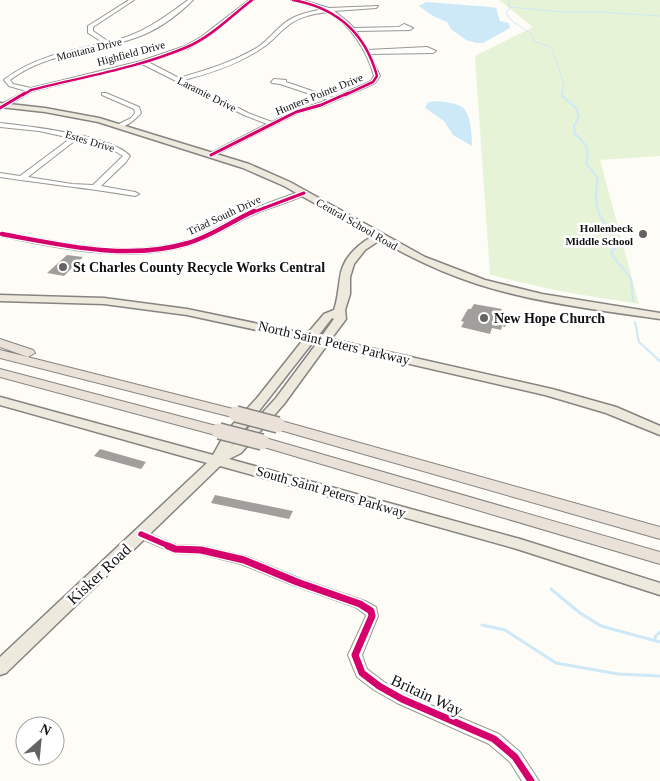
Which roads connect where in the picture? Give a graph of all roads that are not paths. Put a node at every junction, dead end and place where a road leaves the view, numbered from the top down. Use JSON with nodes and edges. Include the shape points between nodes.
{"nodes":[{"id":1,"x":132,"y":0,"type":"edge"},
{"id":2,"x":191,"y":0,"type":"edge"},
{"id":3,"x":252,"y":0,"type":"edge"},
{"id":4,"x":293,"y":0,"type":"edge"},
{"id":5,"x":383,"y":8,"type":"dead end"},
{"id":6,"x":330,"y":11,"type":"junction"},
{"id":7,"x":402,"y":28,"type":"dead end"},
{"id":8,"x":354,"y":30,"type":"junction"},
{"id":9,"x":109,"y":44,"type":"junction"},
{"id":10,"x":424,"y":50,"type":"dead end"},
{"id":11,"x":366,"y":52,"type":"junction"},
{"id":12,"x":143,"y":62,"type":"junction"},
{"id":13,"x":179,"y":80,"type":"junction"},
{"id":14,"x":282,"y":83,"type":"dead end"},
{"id":15,"x":30,"y":90,"type":"junction"},
{"id":16,"x":104,"y":94,"type":"dead end"},
{"id":17,"x":334,"y":100,"type":"junction"},
{"id":18,"x":2,"y":108,"type":"edge"},
{"id":19,"x":0,"y":124,"type":"edge"},
{"id":20,"x":272,"y":124,"type":"junction"},
{"id":21,"x":119,"y":126,"type":"junction"},
{"id":22,"x":77,"y":136,"type":"junction"},
{"id":23,"x":211,"y":155,"type":"junction"},
{"id":24,"x":0,"y":175,"type":"edge"},
{"id":25,"x":22,"y":178,"type":"junction"},
{"id":26,"x":95,"y":187,"type":"junction"},
{"id":27,"x":304,"y":193,"type":"junction"},
{"id":28,"x":136,"y":194,"type":"dead end"},
{"id":29,"x":2,"y":234,"type":"dead end"},
{"id":30,"x":379,"y":237,"type":"junction"},
{"id":31,"x":0,"y":298,"type":"edge"},
{"id":32,"x":338,"y":312,"type":"junction"},
{"id":33,"x":660,"y":316,"type":"edge"},
{"id":34,"x":310,"y":337,"type":"junction"},
{"id":35,"x":325,"y":340,"type":"junction"},
{"id":36,"x":0,"y":343,"type":"edge"},
{"id":37,"x":0,"y":354,"type":"edge"},
{"id":38,"x":0,"y":373,"type":"edge"},
{"id":39,"x":108,"y":381,"type":"junction"},
{"id":40,"x":0,"y":400,"type":"edge"},
{"id":41,"x":660,"y":431,"type":"edge"},
{"id":42,"x":218,"y":460,"type":"junction"},
{"id":43,"x":660,"y":533,"type":"edge"},
{"id":44,"x":141,"y":534,"type":"junction"},
{"id":45,"x":660,"y":558,"type":"edge"},
{"id":46,"x":660,"y":589,"type":"edge"},
{"id":47,"x":0,"y":668,"type":"edge"},
{"id":48,"x":531,"y":781,"type":"edge"}],
"edges":[{"from":1,"to":9,"type":"street","via":[[91,26],[90,32]]},
{"from":2,"to":9,"type":"street","name":"Montana Drive","via":[[149,30]]},
{"from":3,"to":12,"type":"street","name":"Highfield Drive","via":[[195,42]]},
{"from":4,"to":6,"type":"street","name":"Hunters Pointe Drive"},
{"from":5,"to":6,"type":"street"},
{"from":6,"to":8,"type":"street","name":"Hunters Pointe Drive"},
{"from":6,"to":13,"type":"street","via":[[294,19],[261,46],[240,58]]},
{"from":7,"to":8,"type":"street"},
{"from":8,"to":11,"type":"street","name":"Hunters Pointe Drive"},
{"from":9,"to":15,"type":"street","name":"Montana Drive","via":[[44,60],[7,80],[11,85]]},
{"from":10,"to":11,"type":"street"},
{"from":11,"to":17,"type":"street","name":"Hunters Pointe Drive","via":[[377,76],[373,82]]},
{"from":12,"to":13,"type":"street","name":"Laramie Drive"},
{"from":12,"to":15,"type":"street","name":"Highfield Drive"},
{"from":13,"to":20,"type":"street","name":"Laramie Drive"},
{"from":14,"to":17,"type":"street"},
{"from":15,"to":18,"type":"street","name":"Highfield Drive"},
{"from":16,"to":21,"type":"street","via":[[137,108],[138,114]]},
{"from":17,"to":20,"type":"street","name":"Hunters Pointe Drive","via":[[296,112]]},
{"from":18,"to":21,"type":"main road","name":"Central School Road","via":[[72,114]]},
{"from":19,"to":22,"type":"street","name":"Estes Drive"},
{"from":20,"to":23,"type":"street","name":"Hunters Pointe Drive"},
{"from":21,"to":23,"type":"main road","name":"Central School Road"},
{"from":22,"to":25,"type":"street"},
{"from":22,"to":26,"type":"street","name":"Estes Drive","via":[[127,156]]},
{"from":23,"to":27,"type":"main road","name":"Central School Road"},
{"from":24,"to":25,"type":"street"},
{"from":25,"to":26,"type":"street"},
{"from":26,"to":28,"type":"street"},
{"from":27,"to":29,"type":"street","name":"Triad South Drive","via":[[257,210],[209,236],[161,248],[110,250]]},
{"from":27,"to":30,"type":"main road","name":"Central School Road"},
{"from":30,"to":32,"type":"main road","name":"Kisker Road","via":[[363,247],[348,264],[344,296]]},
{"from":30,"to":33,"type":"main road","name":"Central School Road","via":[[445,269],[510,290]]},
{"from":31,"to":34,"type":"main road","name":"North Saint Peters Parkway","via":[[132,303]]},
{"from":32,"to":34,"type":"main road","name":"Kisker Road","via":[[328,316]]},
{"from":32,"to":35,"type":"main road","name":"Kisker Road","via":[[340,319]]},
{"from":34,"to":35,"type":"main road","name":"North Saint Peters Parkway"},
{"from":34,"to":42,"type":"main road","name":"Kisker Road","via":[[223,445]]},
{"from":35,"to":41,"type":"main road","name":"North Saint Peters Parkway","via":[[576,399]]},
{"from":35,"to":42,"type":"main road","name":"Kisker Road","via":[[280,401],[236,450]]},
{"from":36,"to":39,"type":"highway"},
{"from":37,"to":39,"type":"highway"},
{"from":38,"to":45,"type":"highway","bridge":true,"via":[[262,442]]},
{"from":39,"to":43,"type":"highway","bridge":true,"via":[[278,425]]},
{"from":40,"to":42,"type":"main road","name":"South Saint Peters Parkway"},
{"from":42,"to":44,"type":"main road","name":"Kisker Road"},
{"from":42,"to":46,"type":"main road","name":"South Saint Peters Parkway","via":[[537,548]]},
{"from":44,"to":47,"type":"main road","name":"Kisker Road"},
{"from":44,"to":48,"type":"street","name":"Britain Way","via":[[175,548],[244,560],[360,604],[371,611],[372,616],[355,655],[362,673],[402,699],[494,739],[515,757]]}]}
